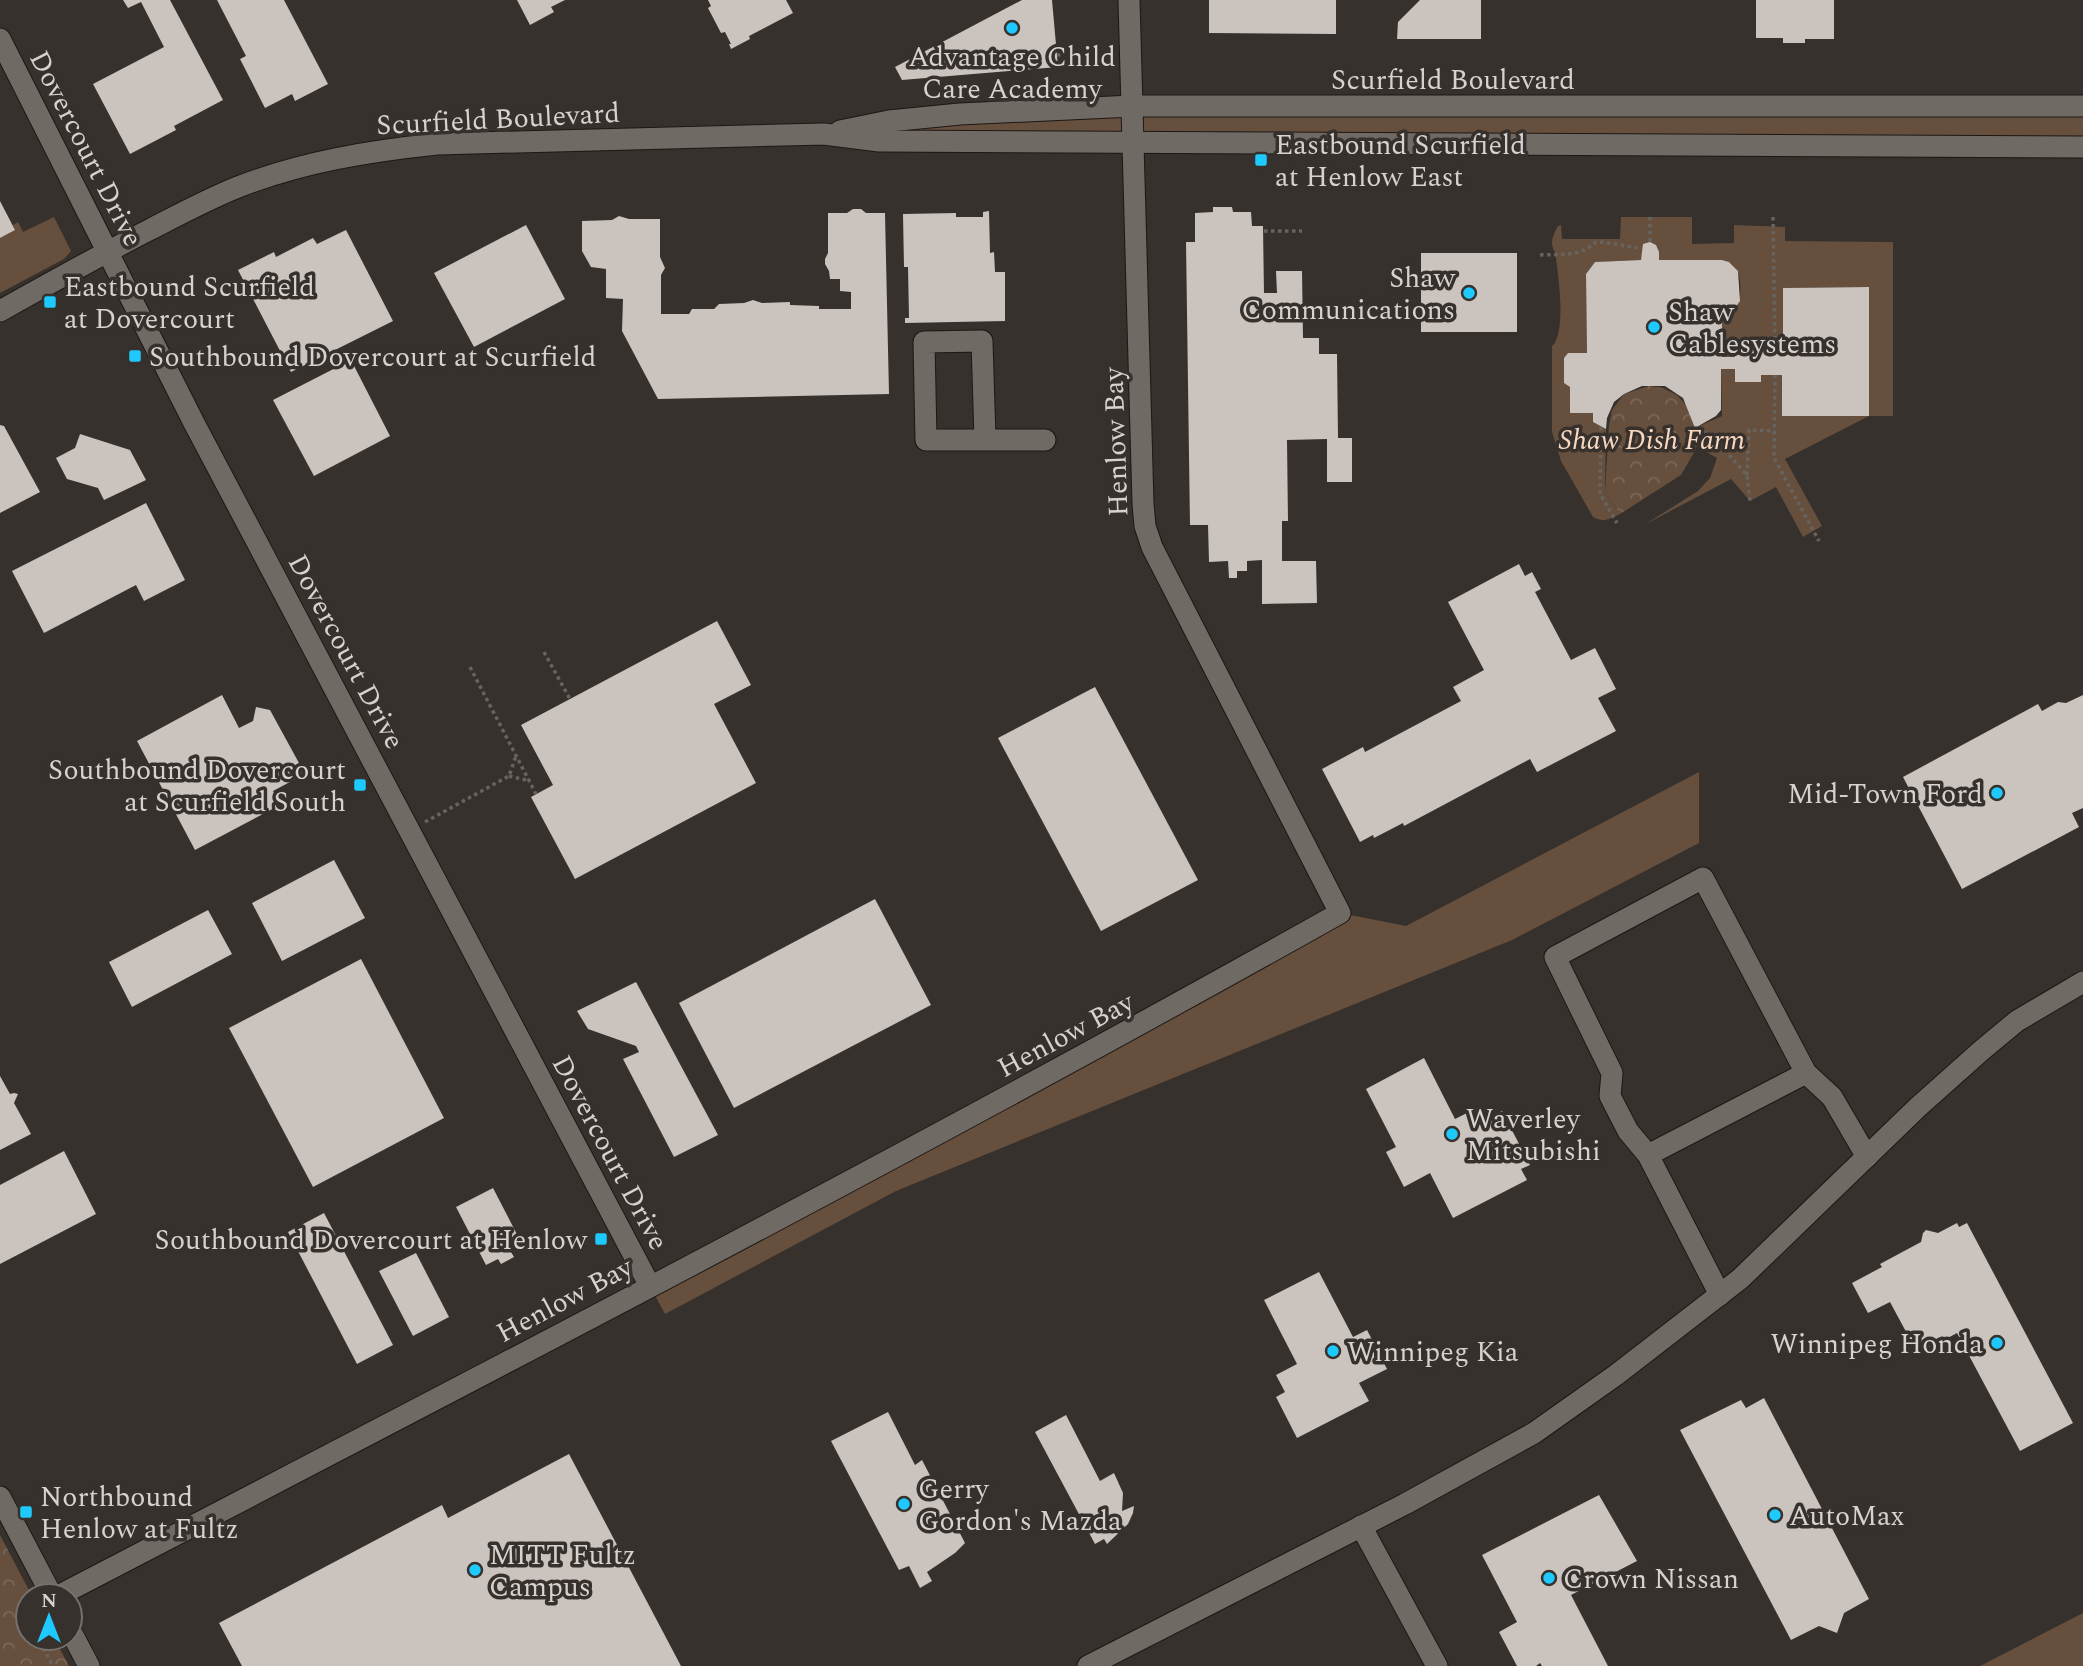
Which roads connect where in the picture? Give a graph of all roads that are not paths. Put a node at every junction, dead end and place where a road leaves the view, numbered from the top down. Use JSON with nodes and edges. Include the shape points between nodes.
{"nodes":[{"id":1,"x":1129,"y":0,"type":"edge"},
{"id":2,"x":0,"y":39,"type":"edge"},
{"id":3,"x":1133,"y":106,"type":"junction"},
{"id":4,"x":2083,"y":106,"type":"edge"},
{"id":5,"x":824,"y":134,"type":"junction"},
{"id":6,"x":1133,"y":144,"type":"junction"},
{"id":7,"x":2083,"y":147,"type":"edge"},
{"id":8,"x":108,"y":251,"type":"junction"},
{"id":9,"x":0,"y":311,"type":"edge"},
{"id":10,"x":985,"y":439,"type":"junction"},
{"id":11,"x":1045,"y":440,"type":"dead end"},
{"id":12,"x":2083,"y":982,"type":"edge"},
{"id":13,"x":1806,"y":1073,"type":"junction"},
{"id":14,"x":1648,"y":1155,"type":"junction"},
{"id":15,"x":1867,"y":1157,"type":"junction"},
{"id":16,"x":650,"y":1286,"type":"junction"},
{"id":17,"x":1720,"y":1295,"type":"junction"},
{"id":18,"x":0,"y":1497,"type":"edge"},
{"id":19,"x":1361,"y":1526,"type":"junction"},
{"id":20,"x":45,"y":1582,"type":"edge"},
{"id":21,"x":84,"y":1582,"type":"edge"},
{"id":22,"x":1088,"y":1666,"type":"edge"},
{"id":23,"x":1437,"y":1666,"type":"edge"}],
"edges":[{"from":1,"to":3,"type":"street","name":"Henlow Bay"},
{"from":2,"to":8,"type":"street","name":"Dovercourt Drive"},
{"from":3,"to":4,"type":"street","name":"Scurfield Boulevard"},
{"from":3,"to":5,"type":"street","name":"Scurfield Boulevard","via":[[960,114]]},
{"from":3,"to":6,"type":"street","name":"Henlow Bay"},
{"from":5,"to":6,"type":"street","name":"Scurfield Boulevard","via":[[878,141]]},
{"from":5,"to":8,"type":"street","name":"Scurfield Boulevard","via":[[437,144],[357,154],[239,187]]},
{"from":6,"to":7,"type":"street","name":"Scurfield Boulevard"},
{"from":6,"to":16,"type":"street","name":"Henlow Bay","via":[[1145,527],[1340,913],[1121,1036]]},
{"from":8,"to":9,"type":"street","name":"Scurfield Boulevard"},
{"from":8,"to":16,"type":"street","name":"Dovercourt Drive","via":[[194,423]]},
{"from":10,"to":10,"type":"street","via":[[926,440],[924,342],[982,341]]},
{"from":10,"to":11,"type":"street"},
{"from":12,"to":15,"type":"street","via":[[2017,1021]]},
{"from":13,"to":14,"type":"street"},
{"from":13,"to":14,"type":"street","via":[[1703,878],[1555,957],[1612,1073],[1610,1096],[1628,1131]]},
{"from":13,"to":15,"type":"street","via":[[1832,1097]]},
{"from":14,"to":17,"type":"street"},
{"from":15,"to":17,"type":"street"},
{"from":16,"to":21,"type":"street","name":"Henlow Bay"},
{"from":17,"to":19,"type":"street","via":[[1534,1433]]},
{"from":18,"to":20,"type":"street"},
{"from":19,"to":22,"type":"street"},
{"from":19,"to":23,"type":"street"}]}
